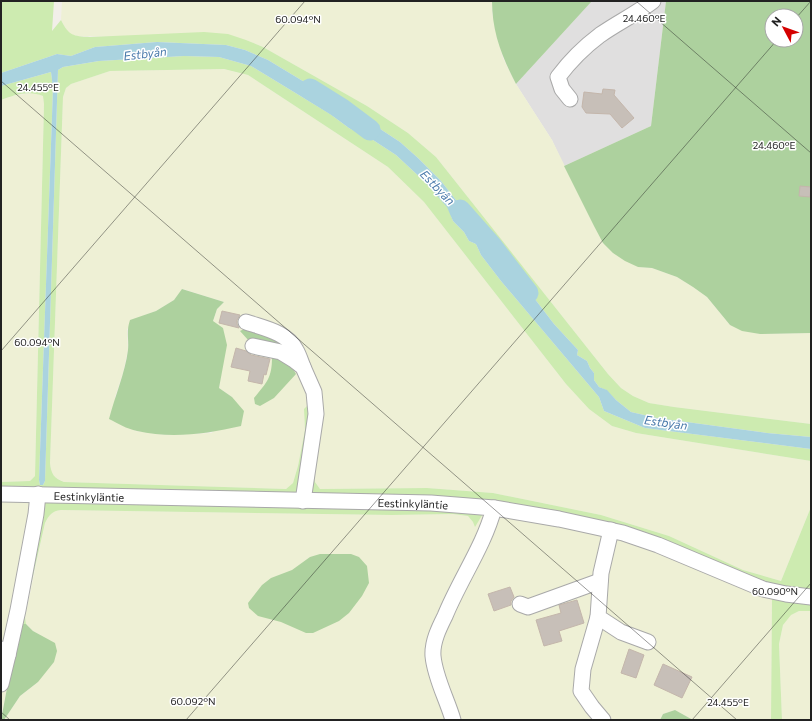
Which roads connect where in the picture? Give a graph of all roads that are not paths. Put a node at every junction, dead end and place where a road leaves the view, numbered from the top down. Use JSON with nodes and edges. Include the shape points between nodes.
{"nodes":[{"id":1,"x":653,"y":1,"type":"edge"},
{"id":2,"x":570,"y":99,"type":"dead end"},
{"id":3,"x":246,"y":322,"type":"dead end"},
{"id":4,"x":253,"y":346,"type":"dead end"},
{"id":5,"x":303,"y":367,"type":"junction"},
{"id":6,"x":1,"y":494,"type":"edge"},
{"id":7,"x":38,"y":494,"type":"junction"},
{"id":8,"x":302,"y":500,"type":"junction"},
{"id":9,"x":494,"y":508,"type":"junction"},
{"id":10,"x":611,"y":530,"type":"junction"},
{"id":11,"x":600,"y":581,"type":"junction"},
{"id":12,"x":811,"y":597,"type":"edge"},
{"id":13,"x":520,"y":604,"type":"dead end"},
{"id":14,"x":598,"y":618,"type":"junction"},
{"id":15,"x":648,"y":642,"type":"dead end"},
{"id":16,"x":5,"y":652,"type":"edge"},
{"id":17,"x":1,"y":684,"type":"edge"},
{"id":18,"x":453,"y":720,"type":"edge"},
{"id":19,"x":603,"y":720,"type":"edge"}],
"edges":[{"from":1,"to":2,"type":"street","via":[[600,36],[570,61],[558,77],[562,89]]},
{"from":3,"to":5,"type":"street","via":[[287,339],[296,349]]},
{"from":4,"to":5,"type":"street","via":[[281,352]]},
{"from":5,"to":8,"type":"street","via":[[314,392],[316,414]]},
{"from":6,"to":7,"type":"street","name":"Eestinkyläntie"},
{"from":7,"to":8,"type":"street","name":"Eestinkyläntie"},
{"from":7,"to":16,"type":"street","via":[[18,610]]},
{"from":8,"to":9,"type":"street","name":"Eestinkyläntie","via":[[432,503]]},
{"from":9,"to":10,"type":"street","name":"Eestinkyläntie"},
{"from":9,"to":18,"type":"street","via":[[490,523],[435,638],[435,671]]},
{"from":10,"to":11,"type":"street"},
{"from":10,"to":12,"type":"street","name":"Eestinkyläntie","via":[[658,545],[763,589]]},
{"from":11,"to":13,"type":"street","via":[[528,607]]},
{"from":11,"to":14,"type":"street"},
{"from":14,"to":15,"type":"street","via":[[621,632]]},
{"from":14,"to":19,"type":"street","via":[[583,669],[581,691]]},
{"from":16,"to":17,"type":"street"}]}
